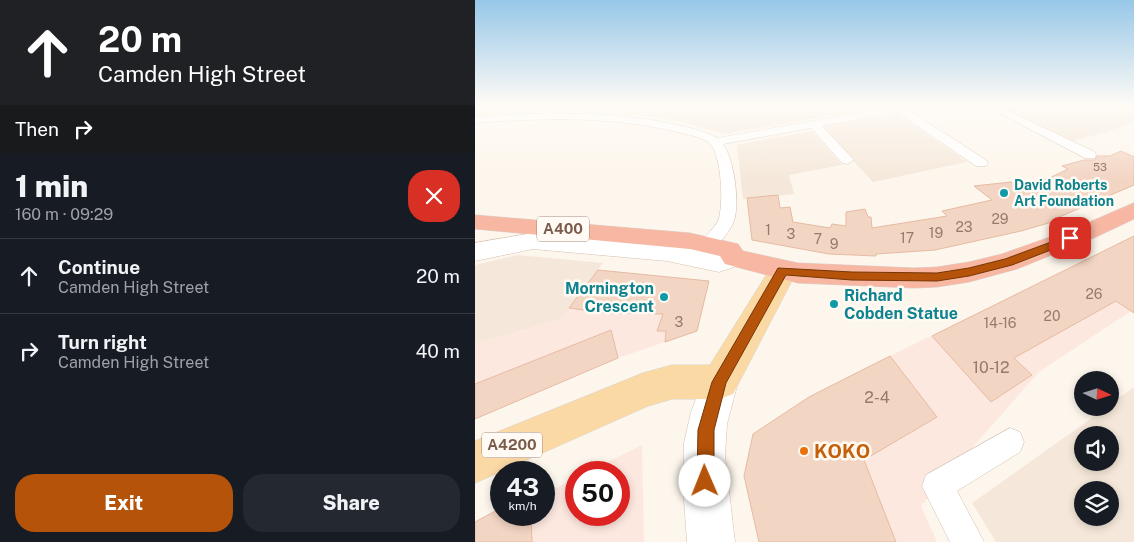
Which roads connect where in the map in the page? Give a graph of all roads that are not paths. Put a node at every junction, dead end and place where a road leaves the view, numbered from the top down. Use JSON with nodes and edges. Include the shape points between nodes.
{"nodes":[{"id":1,"x":680,"y":130,"type":"edge"},
{"id":2,"x":779,"y":130,"type":"edge"},
{"id":3,"x":820,"y":130,"type":"edge"},
{"id":4,"x":932,"y":130,"type":"edge"},
{"id":5,"x":1040,"y":130,"type":"edge"},
{"id":6,"x":715,"y":142,"type":"junction"},
{"id":7,"x":1091,"y":155,"type":"dead end"},
{"id":8,"x":847,"y":160,"type":"dead end"},
{"id":9,"x":981,"y":163,"type":"dead end"},
{"id":10,"x":1134,"y":210,"type":"edge"},
{"id":11,"x":475,"y":222,"type":"edge"},
{"id":12,"x":708,"y":245,"type":"junction"},
{"id":13,"x":475,"y":252,"type":"edge"},
{"id":14,"x":734,"y":258,"type":"junction"},
{"id":15,"x":772,"y":268,"type":"junction"},
{"id":16,"x":719,"y":382,"type":"junction"},
{"id":17,"x":1010,"y":442,"type":"dead end"},
{"id":18,"x":475,"y":462,"type":"edge"},
{"id":19,"x":711,"y":542,"type":"edge"},
{"id":20,"x":968,"y":542,"type":"edge"}],
"edges":[{"from":1,"to":6,"type":"street"},
{"from":2,"to":6,"type":"street"},
{"from":3,"to":8,"type":"street"},
{"from":4,"to":9,"type":"street"},
{"from":5,"to":7,"type":"street"},
{"from":6,"to":12,"type":"street","via":[[725,168],[728,212],[719,232]]},
{"from":10,"to":15,"type":"highway","number":"A400","via":[[1008,262],[969,272],[915,278]]},
{"from":11,"to":12,"type":"highway","number":"A400"},
{"from":12,"to":14,"type":"highway","number":"A400","via":[[729,250]]},
{"from":13,"to":14,"type":"street","via":[[533,242],[667,252],[719,263]]},
{"from":14,"to":15,"type":"highway","number":"A400"},
{"from":15,"to":16,"type":"main road"},
{"from":16,"to":18,"type":"main road","number":"A4200","via":[[672,382],[643,390]]},
{"from":16,"to":19,"type":"street","via":[[705,442]]},
{"from":17,"to":20,"type":"street","via":[[937,486]]}]}
